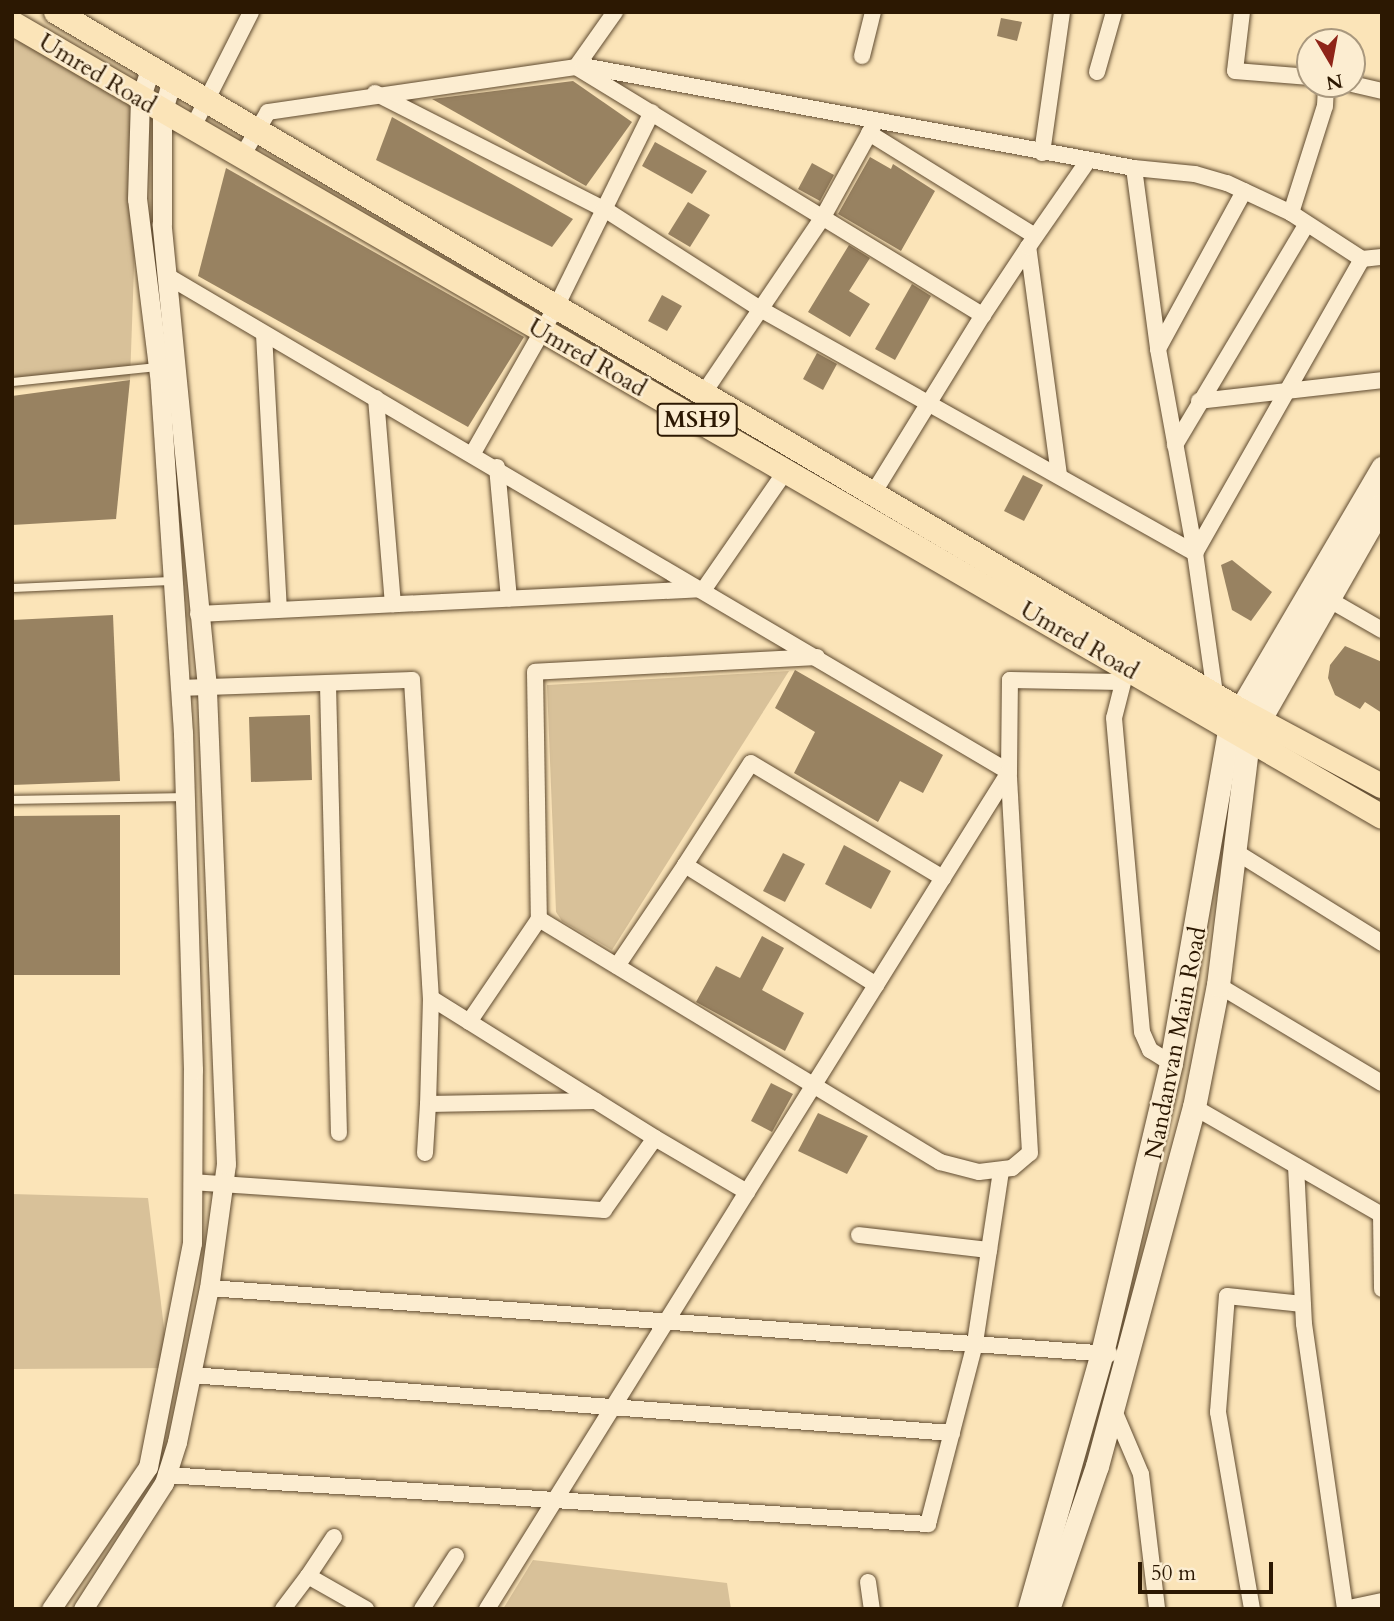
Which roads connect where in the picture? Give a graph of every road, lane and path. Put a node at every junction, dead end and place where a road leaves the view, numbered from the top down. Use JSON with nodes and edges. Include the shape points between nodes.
{"nodes":[{"id":1,"x":56,"y":12,"type":"edge"},
{"id":2,"x":251,"y":12,"type":"edge"},
{"id":3,"x":615,"y":12,"type":"edge"},
{"id":4,"x":873,"y":12,"type":"edge"},
{"id":5,"x":1062,"y":12,"type":"edge"},
{"id":6,"x":1114,"y":12,"type":"edge"},
{"id":7,"x":1242,"y":12,"type":"edge"},
{"id":8,"x":12,"y":23,"type":"edge"},
{"id":9,"x":862,"y":56,"type":"dead end"},
{"id":10,"x":576,"y":67,"type":"junction"},
{"id":11,"x":1097,"y":72,"type":"dead end"},
{"id":12,"x":160,"y":76,"type":"junction"},
{"id":13,"x":1296,"y":76,"type":"edge"},
{"id":14,"x":375,"y":93,"type":"junction"},
{"id":15,"x":1325,"y":98,"type":"edge"},
{"id":16,"x":141,"y":100,"type":"junction"},
{"id":17,"x":205,"y":102,"type":"junction"},
{"id":18,"x":652,"y":112,"type":"junction"},
{"id":19,"x":162,"y":114,"type":"junction"},
{"id":20,"x":873,"y":127,"type":"junction"},
{"id":21,"x":192,"y":129,"type":"junction"},
{"id":22,"x":258,"y":134,"type":"junction"},
{"id":23,"x":1042,"y":153,"type":"junction"},
{"id":24,"x":241,"y":158,"type":"junction"},
{"id":25,"x":1087,"y":162,"type":"junction"},
{"id":26,"x":1134,"y":168,"type":"junction"},
{"id":27,"x":350,"y":186,"type":"junction"},
{"id":28,"x":1244,"y":191,"type":"junction"},
{"id":29,"x":606,"y":210,"type":"junction"},
{"id":30,"x":334,"y":213,"type":"junction"},
{"id":31,"x":1292,"y":213,"type":"junction"},
{"id":32,"x":823,"y":217,"type":"junction"},
{"id":33,"x":1307,"y":224,"type":"junction"},
{"id":34,"x":1032,"y":242,"type":"junction"},
{"id":35,"x":1382,"y":257,"type":"edge"},
{"id":36,"x":1362,"y":259,"type":"junction"},
{"id":37,"x":169,"y":277,"type":"junction"},
{"id":38,"x":556,"y":307,"type":"junction"},
{"id":39,"x":762,"y":310,"type":"junction"},
{"id":40,"x":983,"y":315,"type":"junction"},
{"id":41,"x":542,"y":332,"type":"junction"},
{"id":42,"x":264,"y":334,"type":"junction"},
{"id":43,"x":1158,"y":349,"type":"junction"},
{"id":44,"x":158,"y":367,"type":"junction"},
{"id":45,"x":1382,"y":380,"type":"edge"},
{"id":46,"x":12,"y":382,"type":"edge"},
{"id":47,"x":703,"y":394,"type":"junction"},
{"id":48,"x":1286,"y":394,"type":"junction"},
{"id":49,"x":376,"y":398,"type":"junction"},
{"id":50,"x":1199,"y":401,"type":"junction"},
{"id":51,"x":929,"y":403,"type":"junction"},
{"id":52,"x":1175,"y":445,"type":"junction"},
{"id":53,"x":473,"y":453,"type":"junction"},
{"id":54,"x":497,"y":467,"type":"junction"},
{"id":55,"x":1382,"y":468,"type":"edge"},
{"id":56,"x":785,"y":472,"type":"junction"},
{"id":57,"x":1059,"y":475,"type":"junction"},
{"id":58,"x":874,"y":492,"type":"junction"},
{"id":59,"x":1382,"y":505,"type":"edge"},
{"id":60,"x":1195,"y":553,"type":"junction"},
{"id":61,"x":172,"y":581,"type":"junction"},
{"id":62,"x":12,"y":588,"type":"edge"},
{"id":63,"x":704,"y":589,"type":"junction"},
{"id":64,"x":509,"y":598,"type":"junction"},
{"id":65,"x":1328,"y":599,"type":"junction"},
{"id":66,"x":393,"y":604,"type":"junction"},
{"id":67,"x":279,"y":609,"type":"junction"},
{"id":68,"x":198,"y":614,"type":"junction"},
{"id":69,"x":1382,"y":630,"type":"edge"},
{"id":70,"x":817,"y":657,"type":"junction"},
{"id":71,"x":1130,"y":667,"type":"junction"},
{"id":72,"x":328,"y":685,"type":"junction"},
{"id":73,"x":206,"y":687,"type":"junction"},
{"id":74,"x":180,"y":688,"type":"junction"},
{"id":75,"x":1209,"y":703,"type":"junction"},
{"id":76,"x":1244,"y":725,"type":"junction"},
{"id":77,"x":1009,"y":772,"type":"junction"},
{"id":78,"x":1382,"y":786,"type":"edge"},
{"id":79,"x":185,"y":797,"type":"junction"},
{"id":80,"x":12,"y":800,"type":"edge"},
{"id":81,"x":1382,"y":817,"type":"edge"},
{"id":82,"x":1236,"y":852,"type":"junction"},
{"id":83,"x":685,"y":865,"type":"junction"},
{"id":84,"x":943,"y":878,"type":"junction"},
{"id":85,"x":539,"y":919,"type":"junction"},
{"id":86,"x":1382,"y":943,"type":"edge"},
{"id":87,"x":617,"y":966,"type":"junction"},
{"id":88,"x":876,"y":985,"type":"junction"},
{"id":89,"x":1219,"y":985,"type":"junction"},
{"id":90,"x":431,"y":998,"type":"junction"},
{"id":91,"x":469,"y":1022,"type":"junction"},
{"id":92,"x":1171,"y":1063,"type":"junction"},
{"id":93,"x":1382,"y":1083,"type":"edge"},
{"id":94,"x":814,"y":1086,"type":"junction"},
{"id":95,"x":596,"y":1101,"type":"junction"},
{"id":96,"x":428,"y":1104,"type":"junction"},
{"id":97,"x":1194,"y":1107,"type":"junction"},
{"id":98,"x":339,"y":1133,"type":"dead end"},
{"id":99,"x":655,"y":1138,"type":"junction"},
{"id":100,"x":425,"y":1153,"type":"dead end"},
{"id":101,"x":1296,"y":1166,"type":"junction"},
{"id":102,"x":1001,"y":1171,"type":"junction"},
{"id":103,"x":192,"y":1182,"type":"junction"},
{"id":104,"x":224,"y":1185,"type":"junction"},
{"id":105,"x":747,"y":1192,"type":"junction"},
{"id":106,"x":1381,"y":1214,"type":"edge"},
{"id":107,"x":859,"y":1235,"type":"dead end"},
{"id":108,"x":989,"y":1250,"type":"junction"},
{"id":109,"x":209,"y":1287,"type":"junction"},
{"id":110,"x":1382,"y":1289,"type":"edge"},
{"id":111,"x":1303,"y":1304,"type":"junction"},
{"id":112,"x":667,"y":1318,"type":"junction"},
{"id":113,"x":975,"y":1343,"type":"junction"},
{"id":114,"x":1113,"y":1354,"type":"junction"},
{"id":115,"x":191,"y":1375,"type":"junction"},
{"id":116,"x":1112,"y":1406,"type":"junction"},
{"id":117,"x":610,"y":1410,"type":"junction"},
{"id":118,"x":952,"y":1433,"type":"junction"},
{"id":119,"x":166,"y":1475,"type":"junction"},
{"id":120,"x":556,"y":1497,"type":"junction"},
{"id":121,"x":334,"y":1536,"type":"dead end"},
{"id":122,"x":456,"y":1556,"type":"dead end"},
{"id":123,"x":308,"y":1576,"type":"junction"},
{"id":124,"x":868,"y":1582,"type":"dead end"},
{"id":125,"x":1382,"y":1601,"type":"edge"},
{"id":126,"x":1345,"y":1608,"type":"edge"},
{"id":127,"x":51,"y":1609,"type":"edge"},
{"id":128,"x":83,"y":1609,"type":"edge"},
{"id":129,"x":283,"y":1609,"type":"edge"},
{"id":130,"x":366,"y":1609,"type":"edge"},
{"id":131,"x":422,"y":1609,"type":"edge"},
{"id":132,"x":487,"y":1609,"type":"edge"},
{"id":133,"x":872,"y":1609,"type":"edge"},
{"id":134,"x":1029,"y":1609,"type":"edge"},
{"id":135,"x":1048,"y":1609,"type":"edge"},
{"id":136,"x":1157,"y":1609,"type":"edge"},
{"id":137,"x":1252,"y":1609,"type":"edge"}],
"edges":[{"from":1,"to":12,"type":"main road"},
{"from":2,"to":17,"type":"street"},
{"from":3,"to":10,"type":"street"},
{"from":4,"to":9,"type":"street"},
{"from":5,"to":23,"type":"street"},
{"from":6,"to":11,"type":"street"},
{"from":7,"to":13,"type":"street","via":[[1235,71]]},
{"from":8,"to":16,"type":"main road","name":"Umred Road","number":"MSH9"},
{"from":10,"to":14,"type":"street"},
{"from":10,"to":18,"type":"street"},
{"from":10,"to":20,"type":"street"},
{"from":12,"to":16,"type":"street"},
{"from":12,"to":17,"type":"main road"},
{"from":12,"to":19,"type":"street"},
{"from":14,"to":22,"type":"street","via":[[268,112]]},
{"from":14,"to":29,"type":"street"},
{"from":15,"to":31,"type":"street"},
{"from":16,"to":19,"type":"main road","name":"Umred Road","number":"MSH9"},
{"from":16,"to":44,"type":"street","via":[[137,199]]},
{"from":17,"to":21,"type":"street"},
{"from":17,"to":22,"type":"main road"},
{"from":18,"to":29,"type":"street"},
{"from":18,"to":32,"type":"street"},
{"from":19,"to":21,"type":"main road","name":"Umred Road","number":"MSH9"},
{"from":19,"to":37,"type":"street","via":[[162,224]]},
{"from":20,"to":23,"type":"street"},
{"from":20,"to":32,"type":"street"},
{"from":20,"to":34,"type":"street"},
{"from":21,"to":24,"type":"main road","name":"Umred Road","number":"MSH9"},
{"from":22,"to":24,"type":"street"},
{"from":22,"to":27,"type":"main road"},
{"from":23,"to":25,"type":"street"},
{"from":24,"to":30,"type":"main road","name":"Umred Road","number":"MSH9"},
{"from":25,"to":26,"type":"street"},
{"from":25,"to":34,"type":"street"},
{"from":26,"to":28,"type":"street","via":[[1195,174]]},
{"from":26,"to":43,"type":"street"},
{"from":27,"to":30,"type":"main road"},
{"from":27,"to":38,"type":"main road"},
{"from":28,"to":31,"type":"street"},
{"from":28,"to":43,"type":"street"},
{"from":29,"to":38,"type":"street"},
{"from":29,"to":39,"type":"street"},
{"from":30,"to":41,"type":"main road","name":"Umred Road","number":"MSH9"},
{"from":31,"to":33,"type":"street"},
{"from":32,"to":39,"type":"street"},
{"from":32,"to":40,"type":"street"},
{"from":33,"to":36,"type":"street"},
{"from":33,"to":50,"type":"street"},
{"from":34,"to":40,"type":"street"},
{"from":34,"to":57,"type":"street"},
{"from":35,"to":36,"type":"street"},
{"from":36,"to":48,"type":"street"},
{"from":37,"to":42,"type":"street"},
{"from":37,"to":68,"type":"street"},
{"from":38,"to":41,"type":"street"},
{"from":38,"to":47,"type":"main road"},
{"from":39,"to":47,"type":"street"},
{"from":39,"to":51,"type":"street"},
{"from":40,"to":51,"type":"street"},
{"from":41,"to":53,"type":"street"},
{"from":41,"to":56,"type":"main road","name":"Umred Road","number":"MSH9"},
{"from":42,"to":49,"type":"street"},
{"from":42,"to":67,"type":"street"},
{"from":43,"to":52,"type":"street"},
{"from":44,"to":46,"type":"lane"},
{"from":44,"to":61,"type":"street"},
{"from":45,"to":48,"type":"street"},
{"from":47,"to":58,"type":"main road"},
{"from":48,"to":50,"type":"street"},
{"from":48,"to":60,"type":"street"},
{"from":49,"to":53,"type":"street"},
{"from":49,"to":66,"type":"street"},
{"from":50,"to":52,"type":"street"},
{"from":51,"to":57,"type":"street"},
{"from":51,"to":58,"type":"street"},
{"from":52,"to":60,"type":"street"},
{"from":53,"to":54,"type":"street"},
{"from":54,"to":63,"type":"street"},
{"from":54,"to":64,"type":"street"},
{"from":55,"to":76,"type":"main road"},
{"from":56,"to":63,"type":"street"},
{"from":56,"to":71,"type":"main road","name":"Umred Road","number":"MSH9"},
{"from":57,"to":60,"type":"street"},
{"from":58,"to":71,"type":"main road"},
{"from":59,"to":65,"type":"main road","name":"Nandanvan Main Road"},
{"from":60,"to":75,"type":"street"},
{"from":61,"to":62,"type":"lane"},
{"from":61,"to":74,"type":"street"},
{"from":63,"to":64,"type":"street"},
{"from":63,"to":70,"type":"street"},
{"from":64,"to":66,"type":"street"},
{"from":65,"to":69,"type":"street"},
{"from":65,"to":76,"type":"main road","name":"Nandanvan Main Road"},
{"from":66,"to":67,"type":"street"},
{"from":67,"to":68,"type":"street"},
{"from":68,"to":73,"type":"street"},
{"from":70,"to":77,"type":"street"},
{"from":70,"to":85,"type":"street","via":[[535,672]]},
{"from":71,"to":75,"type":"main road","name":"Umred Road","number":"MSH9"},
{"from":71,"to":77,"type":"street","via":[[1010,680]]},
{"from":71,"to":92,"type":"street","via":[[1114,718],[1142,1032],[1150,1050]]},
{"from":72,"to":73,"type":"street"},
{"from":72,"to":90,"type":"street","via":[[412,680]]},
{"from":72,"to":98,"type":"street"},
{"from":73,"to":74,"type":"street"},
{"from":73,"to":104,"type":"street"},
{"from":74,"to":79,"type":"street"},
{"from":75,"to":76,"type":"main road","name":"Umred Road","number":"MSH9"},
{"from":76,"to":78,"type":"main road"},
{"from":76,"to":81,"type":"main road","name":"Umred Road","number":"MSH9"},
{"from":76,"to":82,"type":"main road","name":"Nandanvan Main Road"},
{"from":76,"to":92,"type":"main road"},
{"from":77,"to":84,"type":"street"},
{"from":77,"to":102,"type":"street","via":[[1031,1131],[1030,1153]]},
{"from":79,"to":80,"type":"lane"},
{"from":79,"to":103,"type":"street"},
{"from":82,"to":86,"type":"street"},
{"from":82,"to":89,"type":"main road","name":"Nandanvan Main Road"},
{"from":83,"to":84,"type":"street","via":[[751,763]]},
{"from":83,"to":87,"type":"street"},
{"from":83,"to":88,"type":"street"},
{"from":84,"to":88,"type":"street"},
{"from":85,"to":87,"type":"street"},
{"from":85,"to":91,"type":"street"},
{"from":87,"to":94,"type":"street"},
{"from":88,"to":94,"type":"street"},
{"from":89,"to":93,"type":"street"},
{"from":89,"to":97,"type":"main road","name":"Nandanvan Main Road"},
{"from":90,"to":91,"type":"street"},
{"from":90,"to":96,"type":"street"},
{"from":91,"to":95,"type":"street"},
{"from":92,"to":114,"type":"main road"},
{"from":94,"to":102,"type":"street","via":[[940,1163]]},
{"from":94,"to":105,"type":"street"},
{"from":95,"to":96,"type":"street"},
{"from":95,"to":99,"type":"street"},
{"from":96,"to":100,"type":"street"},
{"from":97,"to":101,"type":"street"},
{"from":97,"to":114,"type":"main road","name":"Nandanvan Main Road"},
{"from":99,"to":104,"type":"street","via":[[604,1210]]},
{"from":99,"to":105,"type":"street"},
{"from":101,"to":106,"type":"street"},
{"from":101,"to":111,"type":"street"},
{"from":102,"to":108,"type":"street"},
{"from":103,"to":104,"type":"street"},
{"from":103,"to":127,"type":"street","via":[[192,1243],[148,1467]]},
{"from":104,"to":109,"type":"street"},
{"from":105,"to":112,"type":"street"},
{"from":106,"to":110,"type":"street"},
{"from":107,"to":108,"type":"street"},
{"from":108,"to":113,"type":"street"},
{"from":109,"to":112,"type":"street"},
{"from":109,"to":115,"type":"street"},
{"from":111,"to":126,"type":"street"},
{"from":111,"to":137,"type":"street","via":[[1227,1296],[1218,1412]]},
{"from":112,"to":113,"type":"street"},
{"from":112,"to":117,"type":"street"},
{"from":113,"to":114,"type":"street"},
{"from":113,"to":118,"type":"street"},
{"from":114,"to":116,"type":"main road","name":"Nandanvan Main Road"},
{"from":114,"to":134,"type":"main road"},
{"from":115,"to":117,"type":"street"},
{"from":115,"to":119,"type":"street"},
{"from":116,"to":135,"type":"main road","name":"Nandanvan Main Road"},
{"from":116,"to":136,"type":"street","via":[[1141,1474]]},
{"from":117,"to":118,"type":"street"},
{"from":117,"to":120,"type":"street"},
{"from":118,"to":120,"type":"street","via":[[928,1524]]},
{"from":119,"to":120,"type":"street"},
{"from":119,"to":128,"type":"street"},
{"from":120,"to":132,"type":"street"},
{"from":121,"to":123,"type":"street"},
{"from":122,"to":131,"type":"street"},
{"from":123,"to":129,"type":"street"},
{"from":123,"to":130,"type":"street"},
{"from":124,"to":133,"type":"street"},
{"from":125,"to":126,"type":"street"}]}
